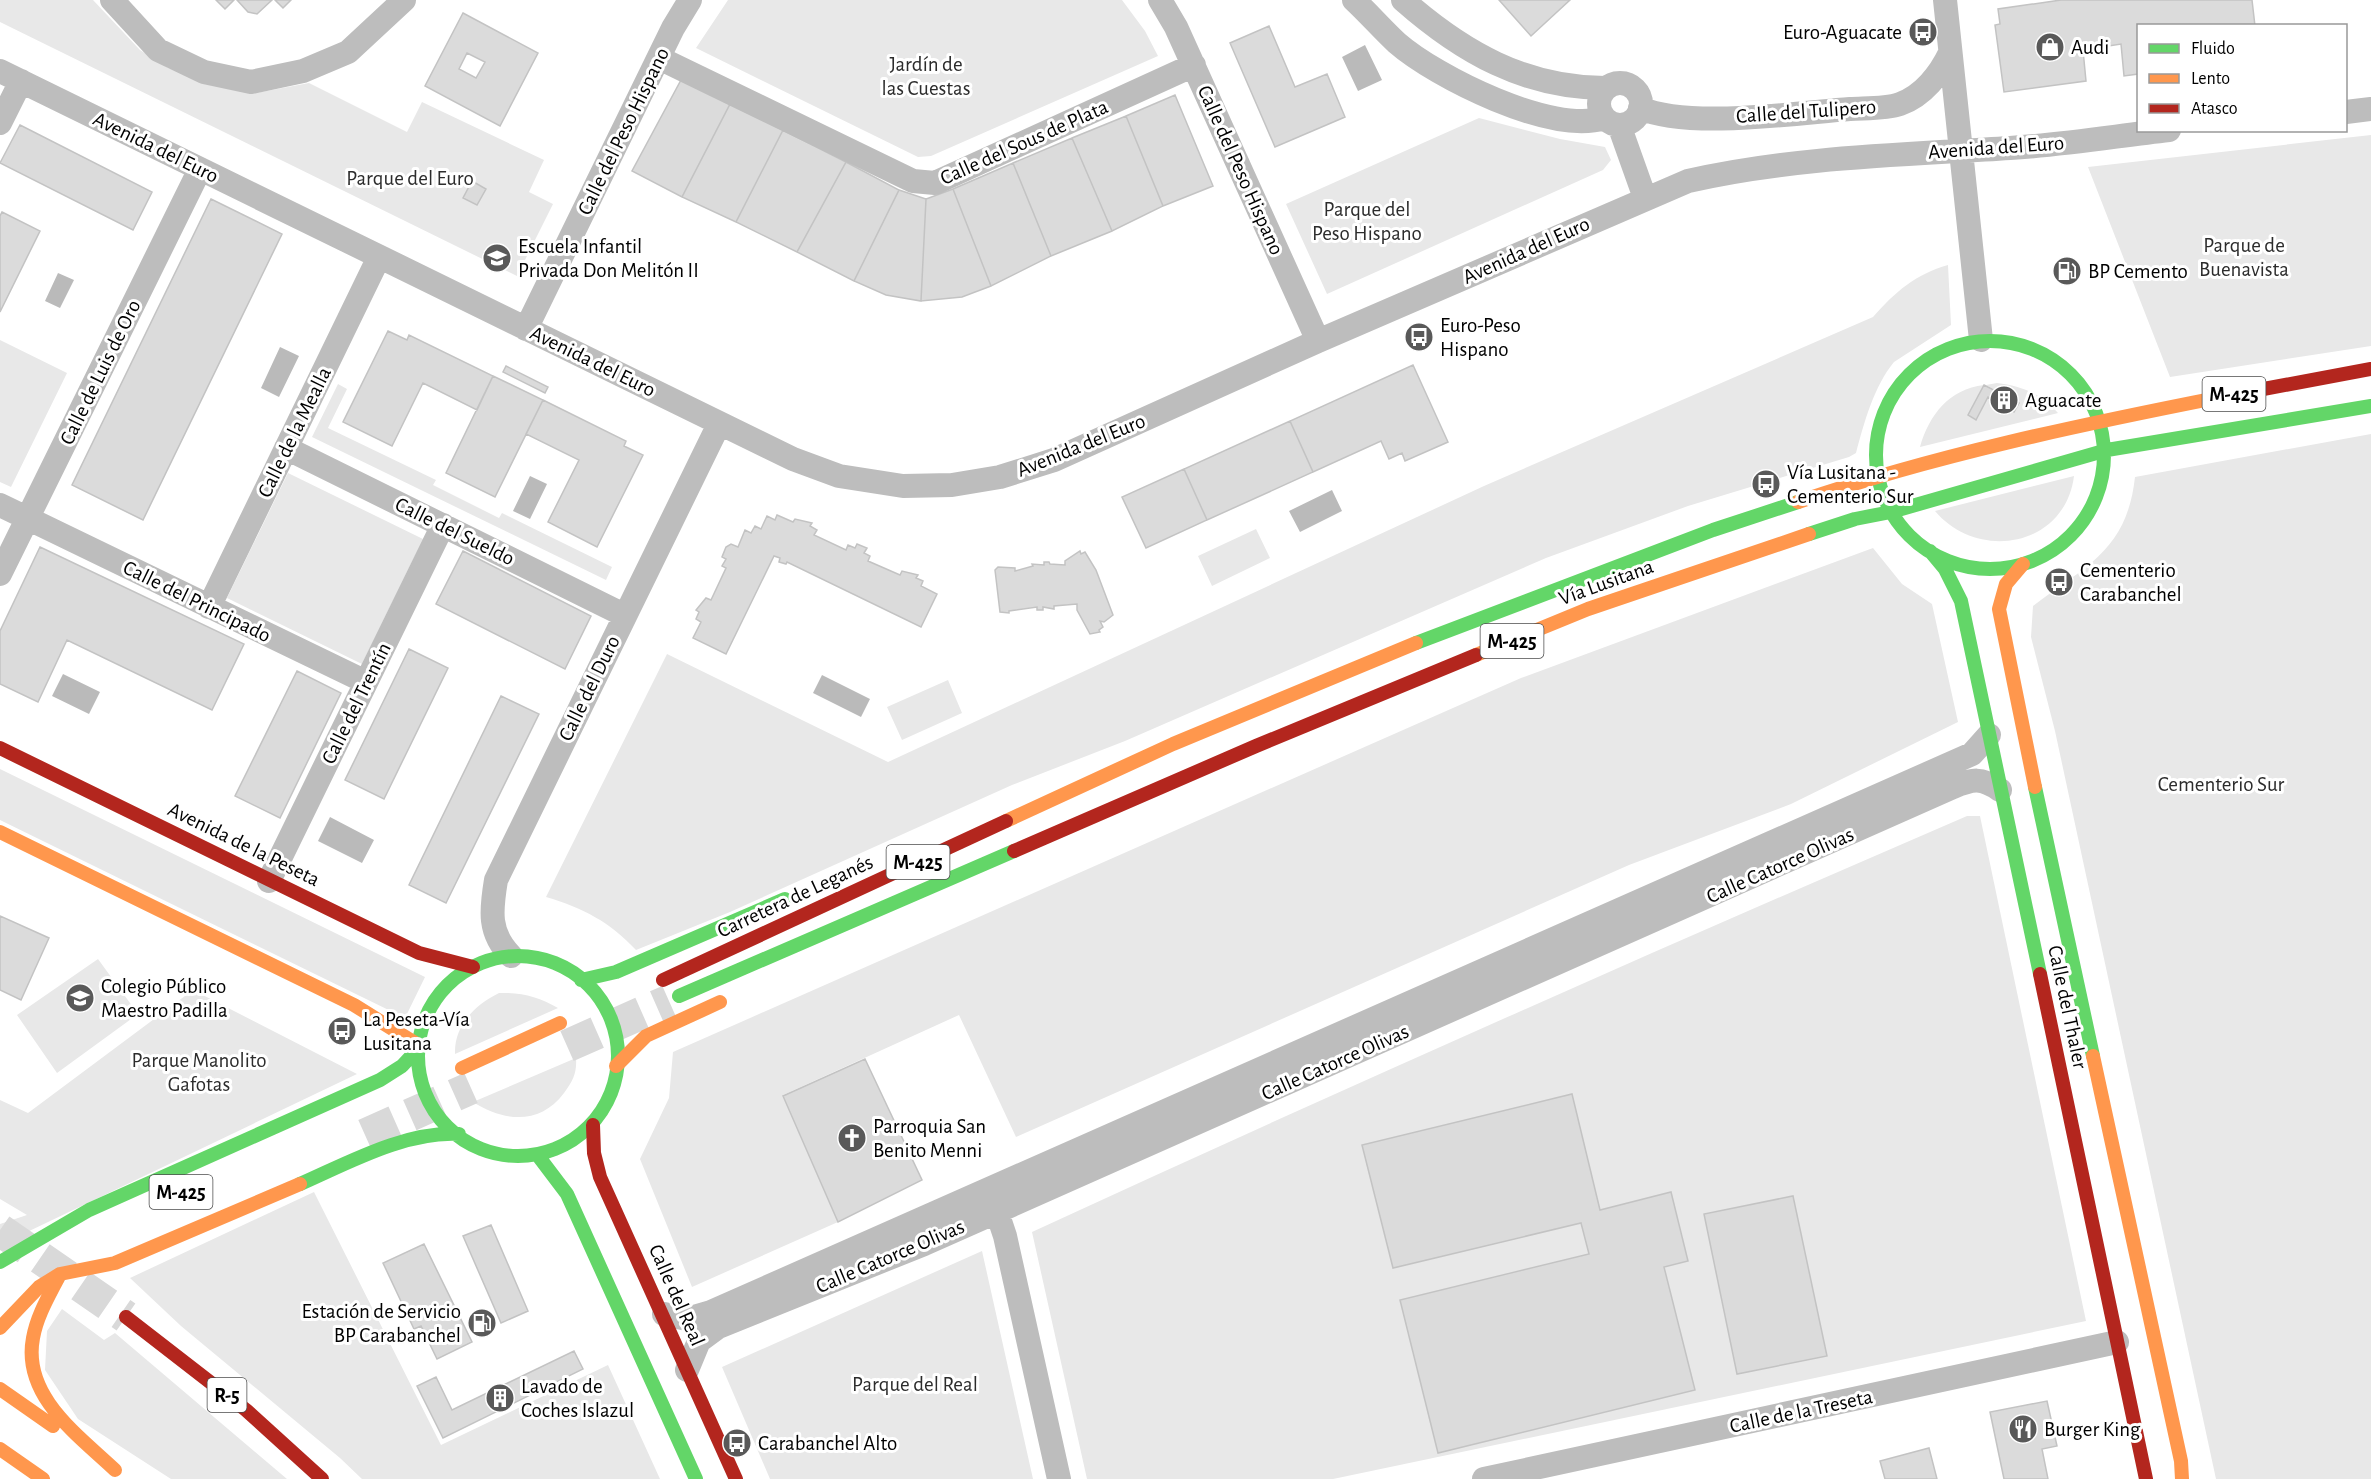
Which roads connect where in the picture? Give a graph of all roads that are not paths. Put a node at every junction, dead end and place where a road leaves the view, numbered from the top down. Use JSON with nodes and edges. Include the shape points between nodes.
{"nodes":[{"id":1,"x":112,"y":0,"type":"edge"},
{"id":2,"x":404,"y":0,"type":"edge"},
{"id":3,"x":690,"y":0,"type":"edge"},
{"id":4,"x":1160,"y":0,"type":"edge"},
{"id":5,"x":1354,"y":0,"type":"edge"},
{"id":6,"x":1403,"y":0,"type":"edge"},
{"id":7,"x":1945,"y":0,"type":"edge"},
{"id":8,"x":1950,"y":53,"type":"junction"},
{"id":9,"x":659,"y":58,"type":"junction"},
{"id":10,"x":1194,"y":65,"type":"junction"},
{"id":11,"x":10,"y":76,"type":"edge"},
{"id":12,"x":1605,"y":88,"type":"junction"},
{"id":13,"x":1640,"y":108,"type":"junction"},
{"id":14,"x":2371,"y":110,"type":"edge"},
{"id":15,"x":2347,"y":112,"type":"edge"},
{"id":16,"x":1611,"y":122,"type":"junction"},
{"id":17,"x":0,"y":123,"type":"edge"},
{"id":18,"x":2152,"y":132,"type":"edge"},
{"id":19,"x":1961,"y":150,"type":"junction"},
{"id":20,"x":200,"y":169,"type":"junction"},
{"id":21,"x":1645,"y":198,"type":"junction"},
{"id":22,"x":379,"y":257,"type":"junction"},
{"id":23,"x":526,"y":329,"type":"junction"},
{"id":24,"x":1981,"y":340,"type":"junction"},
{"id":25,"x":1318,"y":341,"type":"junction"},
{"id":26,"x":2371,"y":369,"type":"edge"},
{"id":27,"x":2371,"y":406,"type":"edge"},
{"id":28,"x":2098,"y":421,"type":"junction"},
{"id":29,"x":719,"y":424,"type":"junction"},
{"id":30,"x":286,"y":448,"type":"junction"},
{"id":31,"x":2107,"y":450,"type":"junction"},
{"id":32,"x":1877,"y":475,"type":"junction"},
{"id":33,"x":0,"y":505,"type":"edge"},
{"id":34,"x":1891,"y":512,"type":"junction"},
{"id":35,"x":28,"y":519,"type":"junction"},
{"id":36,"x":443,"y":525,"type":"junction"},
{"id":37,"x":1930,"y":551,"type":"junction"},
{"id":38,"x":2023,"y":564,"type":"junction"},
{"id":39,"x":0,"y":574,"type":"edge"},
{"id":40,"x":209,"y":607,"type":"junction"},
{"id":41,"x":624,"y":615,"type":"junction"},
{"id":42,"x":366,"y":682,"type":"junction"},
{"id":43,"x":1989,"y":735,"type":"junction"},
{"id":44,"x":1173,"y":744,"type":"junction"},
{"id":45,"x":0,"y":748,"type":"edge"},
{"id":46,"x":1078,"y":772,"type":"dead end"},
{"id":47,"x":2000,"y":790,"type":"junction"},
{"id":48,"x":1143,"y":796,"type":"junction"},
{"id":49,"x":1096,"y":830,"type":"dead end"},
{"id":50,"x":0,"y":832,"type":"edge"},
{"id":51,"x":269,"y":881,"type":"junction"},
{"id":52,"x":803,"y":891,"type":"dead end"},
{"id":53,"x":512,"y":956,"type":"junction"},
{"id":54,"x":473,"y":967,"type":"junction"},
{"id":55,"x":581,"y":980,"type":"junction"},
{"id":56,"x":663,"y":980,"type":"dead end"},
{"id":57,"x":728,"y":998,"type":"dead end"},
{"id":58,"x":669,"y":1001,"type":"tunnel mouth"},
{"id":59,"x":560,"y":1023,"type":"dead end"},
{"id":60,"x":415,"y":1048,"type":"junction"},
{"id":61,"x":616,"y":1066,"type":"junction"},
{"id":62,"x":462,"y":1068,"type":"dead end"},
{"id":63,"x":593,"y":1125,"type":"junction"},
{"id":64,"x":459,"y":1134,"type":"junction"},
{"id":65,"x":539,"y":1157,"type":"junction"},
{"id":66,"x":997,"y":1212,"type":"junction"},
{"id":67,"x":169,"y":1224,"type":"dead end"},
{"id":68,"x":77,"y":1234,"type":"dead end"},
{"id":69,"x":0,"y":1262,"type":"edge"},
{"id":70,"x":60,"y":1274,"type":"junction"},
{"id":71,"x":664,"y":1314,"type":"junction"},
{"id":72,"x":126,"y":1317,"type":"tunnel mouth"},
{"id":73,"x":0,"y":1328,"type":"edge"},
{"id":74,"x":2117,"y":1342,"type":"junction"},
{"id":75,"x":687,"y":1370,"type":"junction"},
{"id":76,"x":0,"y":1389,"type":"edge"},
{"id":77,"x":0,"y":1449,"type":"edge"},
{"id":78,"x":115,"y":1470,"type":"junction"},
{"id":79,"x":43,"y":1479,"type":"edge"},
{"id":80,"x":128,"y":1479,"type":"edge"},
{"id":81,"x":322,"y":1479,"type":"edge"},
{"id":82,"x":696,"y":1479,"type":"edge"},
{"id":83,"x":736,"y":1479,"type":"edge"},
{"id":84,"x":1059,"y":1479,"type":"edge"},
{"id":85,"x":1484,"y":1479,"type":"edge"},
{"id":86,"x":2146,"y":1479,"type":"edge"},
{"id":87,"x":2182,"y":1479,"type":"edge"}],
"edges":[{"from":1,"to":2,"type":"street","via":[[158,50],[204,72],[251,82],[303,71],[348,52]]},
{"from":3,"to":9,"type":"street","name":"Calle del Peso Hispano"},
{"from":4,"to":10,"type":"street","name":"Calle del Peso Hispano"},
{"from":5,"to":16,"type":"street","via":[[1398,43],[1444,76],[1549,118]]},
{"from":6,"to":12,"type":"street","via":[[1440,32],[1492,61],[1571,88]]},
{"from":7,"to":8,"type":"street"},
{"from":8,"to":13,"type":"street","name":"Calle del Tulipero","via":[[1929,84],[1899,105],[1677,118]]},
{"from":8,"to":19,"type":"street"},
{"from":9,"to":10,"type":"street","name":"Calle del Sous de Plata","via":[[924,183],[935,183]]},
{"from":9,"to":23,"type":"street","name":"Calle del Peso Hispano"},
{"from":10,"to":25,"type":"street","name":"Calle del Peso Hispano"},
{"from":11,"to":17,"type":"street"},
{"from":11,"to":20,"type":"street","name":"Avenida del Euro"},
{"from":12,"to":13,"type":"street","via":[[1621,82],[1629,84],[1640,97]]},
{"from":12,"to":16,"type":"street","via":[[1598,103]]},
{"from":13,"to":16,"type":"street","via":[[1634,120]]},
{"from":14,"to":15,"type":"street"},
{"from":16,"to":21,"type":"street"},
{"from":18,"to":19,"type":"street","name":"Avenida del Euro"},
{"from":19,"to":21,"type":"street","name":"Avenida del Euro","via":[[1734,170],[1688,181]]},
{"from":19,"to":24,"type":"street"},
{"from":20,"to":22,"type":"street","name":"Avenida del Euro"},
{"from":20,"to":35,"type":"street","name":"Calle de Luis de Oro"},
{"from":21,"to":25,"type":"street","name":"Avenida del Euro"},
{"from":22,"to":23,"type":"street","name":"Avenida del Euro"},
{"from":22,"to":30,"type":"street","name":"Calle de la Mealla"},
{"from":23,"to":29,"type":"street","name":"Avenida del Euro"},
{"from":24,"to":28,"type":"main road","via":[[2021,345],[2056,362],[2082,390]]},
{"from":24,"to":32,"type":"main road","via":[[1949,348],[1920,365],[1895,392],[1880,424]]},
{"from":25,"to":29,"type":"street","name":"Avenida del Euro","via":[[1054,460],[1000,477],[952,485],[903,486],[839,476]]},
{"from":26,"to":28,"type":"main road","number":"M-425"},
{"from":27,"to":31,"type":"main road","number":"M-425"},
{"from":28,"to":31,"type":"main road"},
{"from":28,"to":32,"type":"main road","number":"M-425"},
{"from":29,"to":41,"type":"street","name":"Calle del Duro"},
{"from":30,"to":36,"type":"street","name":"Calle del Sueldo"},
{"from":30,"to":40,"type":"street","name":"Calle de la Mealla"},
{"from":31,"to":34,"type":"main road","number":"M-425"},
{"from":31,"to":38,"type":"main road","via":[[2101,482],[2085,519],[2061,544]]},
{"from":32,"to":34,"type":"main road"},
{"from":32,"to":44,"type":"main road","name":"Vía Lusitana","number":"M-425","via":[[1567,584]]},
{"from":33,"to":35,"type":"street","name":"Calle del Principado"},
{"from":34,"to":37,"type":"main road"},
{"from":34,"to":48,"type":"main road","name":"Vía Lusitana","number":"M-425","via":[[1855,519],[1588,609]]},
{"from":35,"to":39,"type":"street","name":"Calle de Luis de Oro"},
{"from":35,"to":40,"type":"street","name":"Calle del Principado"},
{"from":36,"to":41,"type":"street","name":"Calle del Sueldo"},
{"from":36,"to":42,"type":"street","name":"Calle del Trentín"},
{"from":37,"to":38,"type":"main road","via":[[1952,564],[1975,570]]},
{"from":37,"to":43,"type":"main road","name":"Calle del Thaler","via":[[1945,569],[1961,601]]},
{"from":38,"to":87,"type":"main road","name":"Calle del Thaler","via":[[2001,590],[1999,609]]},
{"from":40,"to":42,"type":"street","name":"Calle del Principado"},
{"from":41,"to":53,"type":"street","name":"Calle del Duro","via":[[496,880],[491,907],[493,930]]},
{"from":42,"to":51,"type":"street","name":"Calle del Trentín"},
{"from":43,"to":47,"type":"main road","name":"Calle del Thaler"},
{"from":43,"to":71,"type":"street","name":"Calle Catorce Olivas","via":[[1972,754],[711,1312],[687,1319]]},
{"from":44,"to":46,"type":"main road","via":[[1130,751]]},
{"from":44,"to":56,"type":"main road","name":"Carretera de Leganés","number":"M-425"},
{"from":45,"to":51,"type":"main road","name":"Avenida de la Peseta"},
{"from":47,"to":66,"type":"street","name":"Calle Catorce Olivas","via":[[1975,778]]},
{"from":47,"to":74,"type":"main road","name":"Calle del Thaler"},
{"from":48,"to":49,"type":"main road","via":[[1125,813]]},
{"from":48,"to":58,"type":"main road","name":"Carretera de Leganés","number":"M-425"},
{"from":50,"to":60,"type":"main road","via":[[354,1005]]},
{"from":51,"to":54,"type":"main road","name":"Avenida de la Peseta","via":[[419,953]]},
{"from":52,"to":55,"type":"main road","via":[[616,972]]},
{"from":53,"to":54,"type":"main road"},
{"from":53,"to":55,"type":"main road","via":[[549,960]]},
{"from":54,"to":60,"type":"main road","via":[[441,991],[428,1010]]},
{"from":55,"to":61,"type":"main road","via":[[598,998],[608,1018]]},
{"from":57,"to":61,"type":"main road","via":[[646,1036]]},
{"from":59,"to":62,"type":"main road"},
{"from":60,"to":64,"type":"main road","via":[[428,1095]]},
{"from":60,"to":69,"type":"main road","via":[[402,1066],[380,1080],[89,1210]]},
{"from":61,"to":63,"type":"main road","via":[[606,1102]]},
{"from":63,"to":65,"type":"main road","via":[[569,1145]]},
{"from":63,"to":71,"type":"main road","name":"Calle del Real","via":[[600,1177]]},
{"from":64,"to":65,"type":"main road","via":[[494,1151]]},
{"from":64,"to":70,"type":"main road","via":[[438,1133],[407,1141],[125,1259]]},
{"from":65,"to":82,"type":"main road","via":[[567,1194]]},
{"from":66,"to":75,"type":"street","name":"Calle Catorce Olivas","via":[[718,1327],[699,1341]]},
{"from":66,"to":84,"type":"street"},
{"from":67,"to":70,"type":"main road","number":"M-425"},
{"from":68,"to":69,"type":"main road"},
{"from":70,"to":73,"type":"main road","number":"M-425","via":[[39,1287]]},
{"from":70,"to":78,"type":"main road","via":[[34,1319],[27,1346],[30,1380],[51,1409]]},
{"from":71,"to":75,"type":"main road","name":"Calle del Real"},
{"from":72,"to":81,"type":"main road","number":"R-5","via":[[246,1410]]},
{"from":74,"to":85,"type":"street","name":"Calle de la Treseta"},
{"from":74,"to":86,"type":"main road","name":"Calle del Thaler"},
{"from":75,"to":83,"type":"main road","name":"Calle del Real"},
{"from":76,"to":78,"type":"main road"},
{"from":77,"to":79,"type":"main road"},
{"from":78,"to":80,"type":"main road"}]}
